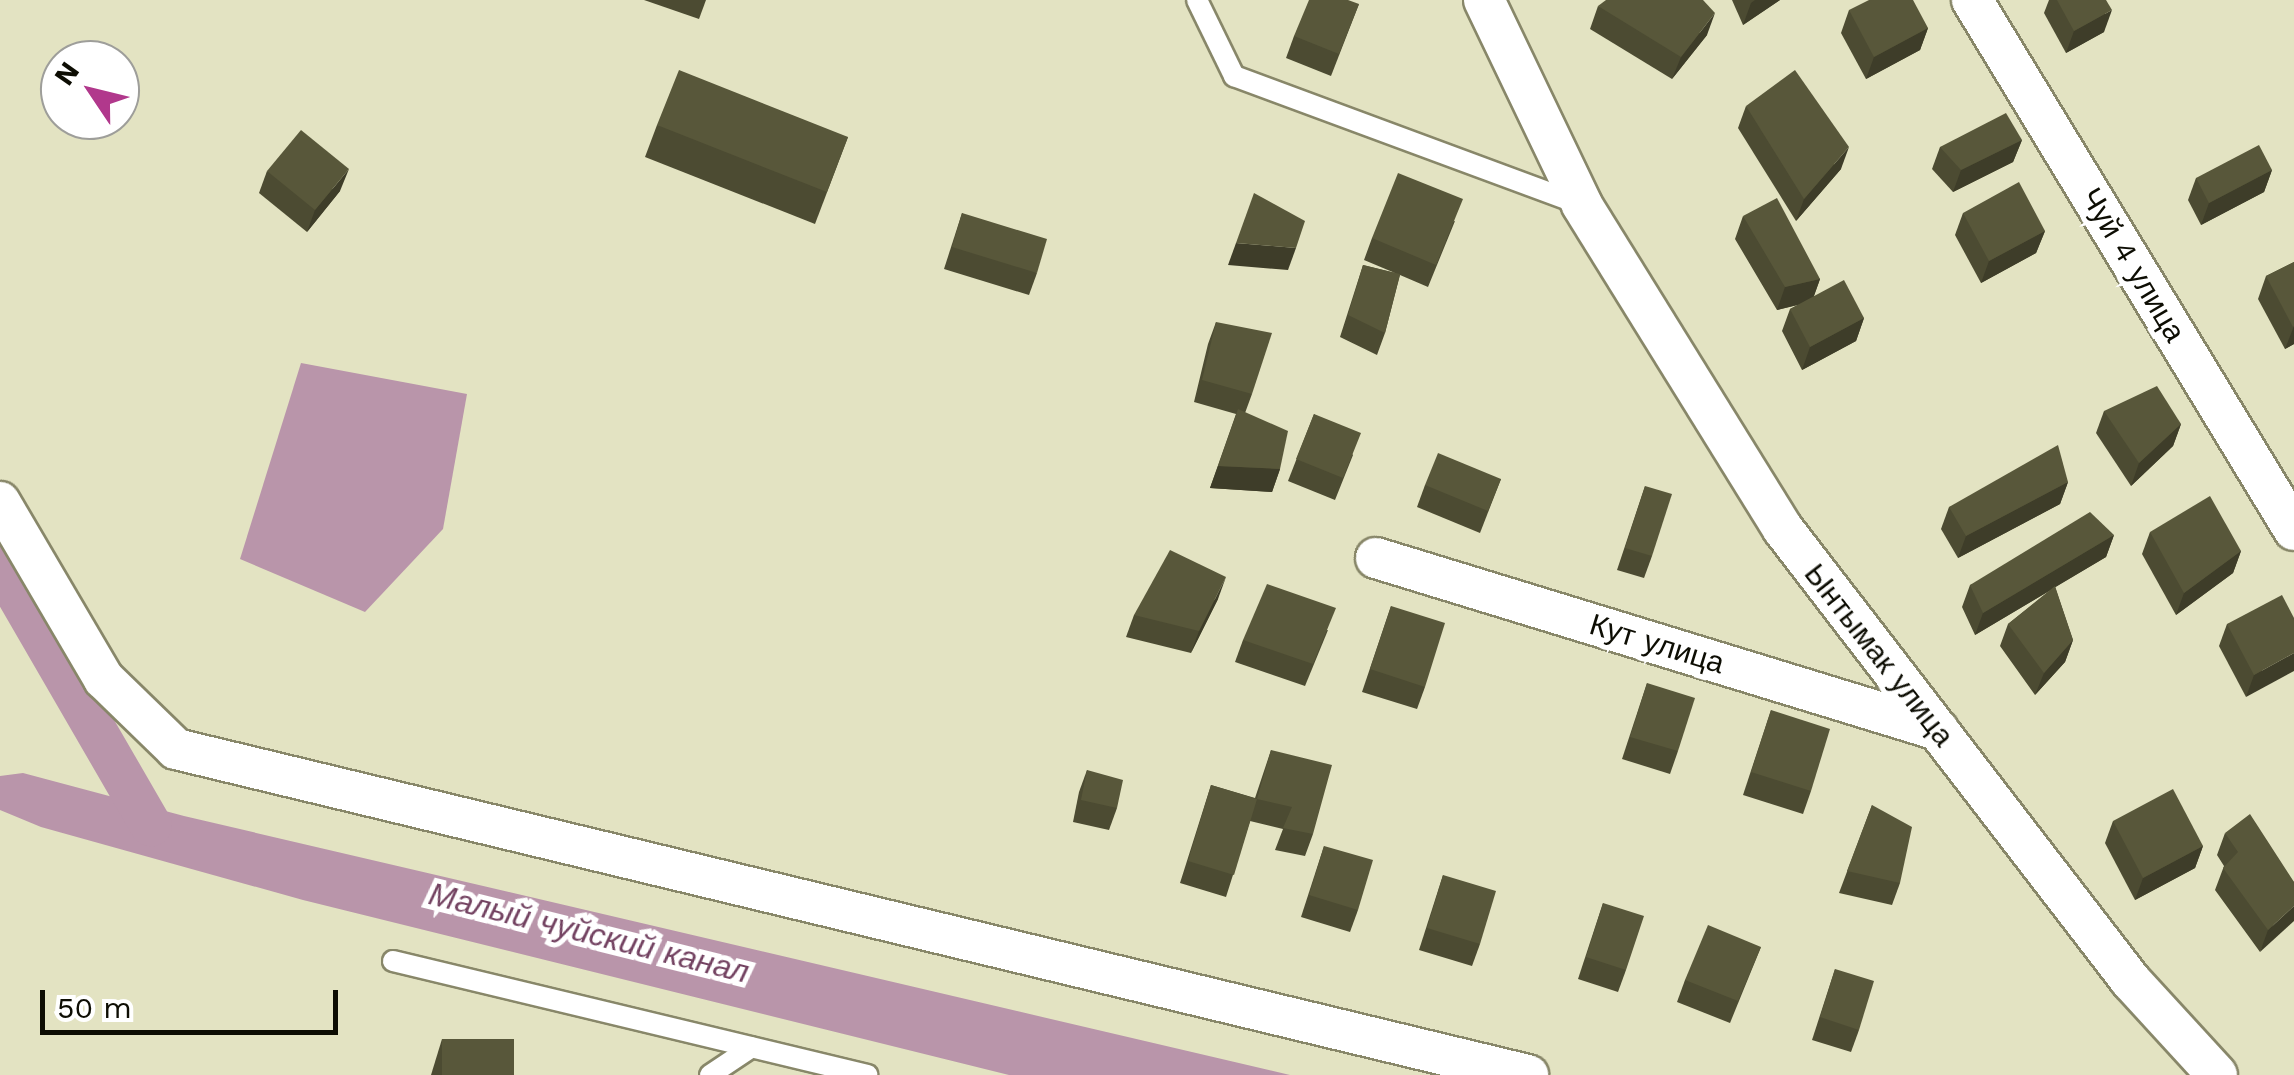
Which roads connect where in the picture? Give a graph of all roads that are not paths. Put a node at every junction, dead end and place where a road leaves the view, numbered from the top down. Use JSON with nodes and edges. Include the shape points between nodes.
{"nodes":[{"id":1,"x":1197,"y":0,"type":"edge"},
{"id":2,"x":1484,"y":0,"type":"edge"},
{"id":3,"x":1972,"y":0,"type":"edge"},
{"id":4,"x":1582,"y":204,"type":"junction"},
{"id":5,"x":0,"y":502,"type":"edge"},
{"id":6,"x":2294,"y":530,"type":"edge"},
{"id":7,"x":1376,"y":558,"type":"dead end"},
{"id":8,"x":1938,"y":730,"type":"junction"},
{"id":9,"x":393,"y":962,"type":"dead end"},
{"id":10,"x":752,"y":1048,"type":"junction"},
{"id":11,"x":710,"y":1075,"type":"edge"},
{"id":12,"x":868,"y":1075,"type":"edge"},
{"id":13,"x":1528,"y":1075,"type":"edge"},
{"id":14,"x":2217,"y":1075,"type":"edge"}],
"edges":[{"from":1,"to":4,"type":"lane","via":[[1234,76]]},
{"from":2,"to":4,"type":"street","name":"Ынтымак улица"},
{"from":3,"to":6,"type":"street","name":"Чуй 4 улица"},
{"from":4,"to":8,"type":"street","name":"Ынтымак улица","via":[[1783,530]]},
{"from":5,"to":13,"type":"street","via":[[104,678],[176,749]]},
{"from":7,"to":8,"type":"street","name":"Кут улица"},
{"from":8,"to":14,"type":"street","name":"Ынтымак улица","via":[[2132,982]]},
{"from":9,"to":10,"type":"lane"},
{"from":10,"to":11,"type":"lane"},
{"from":10,"to":12,"type":"lane"}]}
